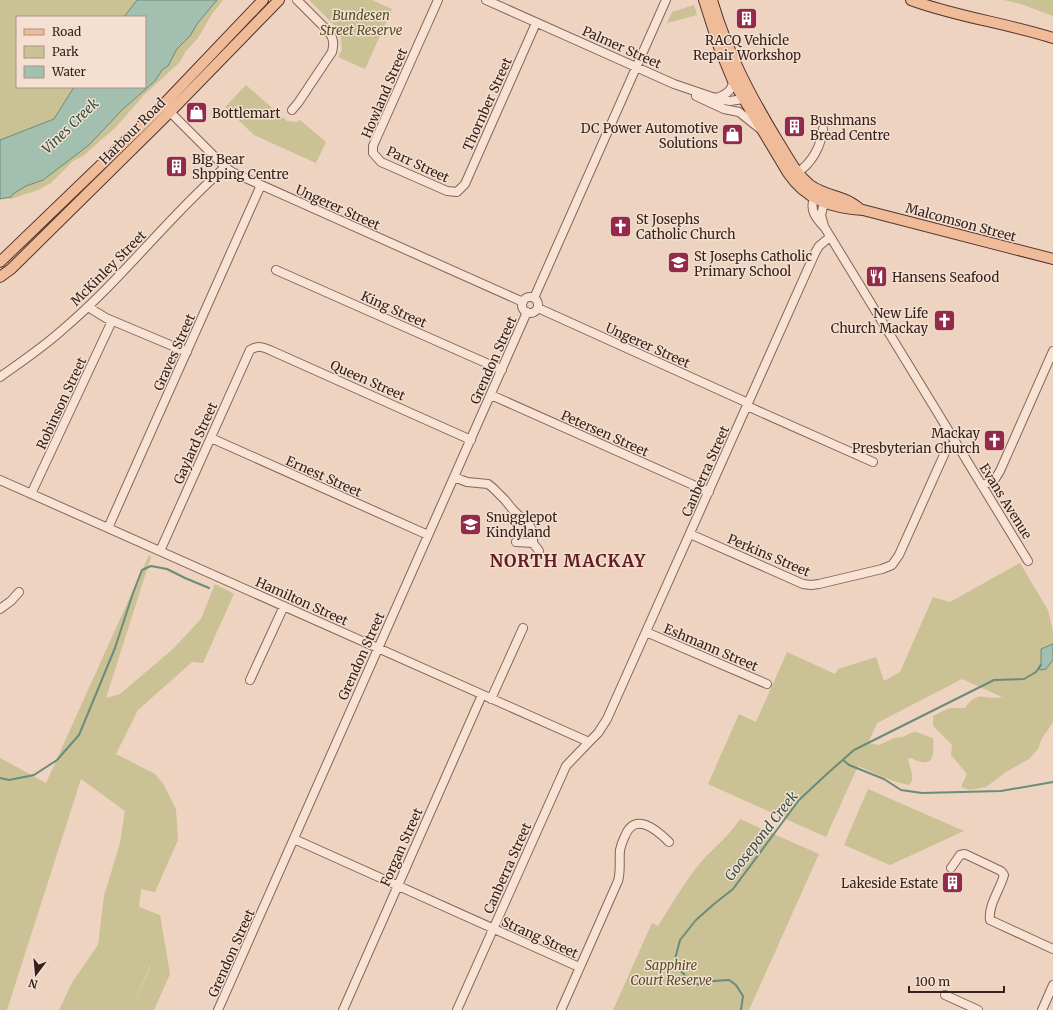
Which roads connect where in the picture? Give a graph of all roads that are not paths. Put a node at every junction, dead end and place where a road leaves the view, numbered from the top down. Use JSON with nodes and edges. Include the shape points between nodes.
{"nodes":[{"id":1,"x":263,"y":0,"type":"edge"},
{"id":2,"x":279,"y":0,"type":"edge"},
{"id":3,"x":297,"y":0,"type":"edge"},
{"id":4,"x":438,"y":0,"type":"edge"},
{"id":5,"x":486,"y":0,"type":"edge"},
{"id":6,"x":666,"y":0,"type":"edge"},
{"id":7,"x":704,"y":0,"type":"edge"},
{"id":8,"x":712,"y":0,"type":"edge"},
{"id":9,"x":911,"y":0,"type":"edge"},
{"id":10,"x":536,"y":22,"type":"junction"},
{"id":11,"x":1053,"y":38,"type":"edge"},
{"id":12,"x":637,"y":67,"type":"junction"},
{"id":13,"x":733,"y":81,"type":"junction"},
{"id":14,"x":674,"y":84,"type":"junction"},
{"id":15,"x":711,"y":97,"type":"junction"},
{"id":16,"x":748,"y":98,"type":"junction"},
{"id":17,"x":167,"y":109,"type":"junction"},
{"id":18,"x":292,"y":110,"type":"dead end"},
{"id":19,"x":733,"y":110,"type":"junction"},
{"id":20,"x":823,"y":129,"type":"dead end"},
{"id":21,"x":762,"y":130,"type":"junction"},
{"id":22,"x":373,"y":152,"type":"joint"},
{"id":23,"x":814,"y":156,"type":"junction"},
{"id":24,"x":225,"y":167,"type":"junction"},
{"id":25,"x":798,"y":172,"type":"junction"},
{"id":26,"x":805,"y":184,"type":"junction"},
{"id":27,"x":261,"y":185,"type":"junction"},
{"id":28,"x":457,"y":192,"type":"joint"},
{"id":29,"x":822,"y":198,"type":"junction"},
{"id":30,"x":830,"y":237,"type":"junction"},
{"id":31,"x":1053,"y":259,"type":"edge"},
{"id":32,"x":0,"y":262,"type":"edge"},
{"id":33,"x":276,"y":270,"type":"dead end"},
{"id":34,"x":0,"y":277,"type":"edge"},
{"id":35,"x":534,"y":298,"type":"junction"},
{"id":36,"x":523,"y":302,"type":"junction"},
{"id":37,"x":88,"y":306,"type":"junction"},
{"id":38,"x":538,"y":308,"type":"junction"},
{"id":39,"x":527,"y":312,"type":"junction"},
{"id":40,"x":112,"y":321,"type":"junction"},
{"id":41,"x":255,"y":347,"type":"joint"},
{"id":42,"x":1053,"y":351,"type":"edge"},
{"id":43,"x":187,"y":352,"type":"junction"},
{"id":44,"x":1049,"y":369,"type":"edge"},
{"id":45,"x":502,"y":370,"type":"junction"},
{"id":46,"x":0,"y":377,"type":"edge"},
{"id":47,"x":491,"y":395,"type":"junction"},
{"id":48,"x":748,"y":405,"type":"junction"},
{"id":49,"x":211,"y":438,"type":"junction"},
{"id":50,"x":471,"y":440,"type":"junction"},
{"id":51,"x":956,"y":443,"type":"junction"},
{"id":52,"x":873,"y":462,"type":"dead end"},
{"id":53,"x":454,"y":477,"type":"junction"},
{"id":54,"x":0,"y":480,"type":"edge"},
{"id":55,"x":982,"y":486,"type":"junction"},
{"id":56,"x":708,"y":492,"type":"junction"},
{"id":57,"x":31,"y":494,"type":"junction"},
{"id":58,"x":108,"y":528,"type":"junction"},
{"id":59,"x":690,"y":534,"type":"junction"},
{"id":60,"x":428,"y":535,"type":"junction"},
{"id":61,"x":516,"y":542,"type":"dead end"},
{"id":62,"x":533,"y":543,"type":"junction"},
{"id":63,"x":539,"y":550,"type":"dead end"},
{"id":64,"x":160,"y":551,"type":"junction"},
{"id":65,"x":1028,"y":561,"type":"dead end"},
{"id":66,"x":18,"y":592,"type":"dead end"},
{"id":67,"x":284,"y":606,"type":"junction"},
{"id":68,"x":0,"y":609,"type":"edge"},
{"id":69,"x":523,"y":628,"type":"dead end"},
{"id":70,"x":646,"y":632,"type":"junction"},
{"id":71,"x":378,"y":648,"type":"junction"},
{"id":72,"x":250,"y":680,"type":"dead end"},
{"id":73,"x":767,"y":684,"type":"dead end"},
{"id":74,"x":482,"y":695,"type":"junction"},
{"id":75,"x":491,"y":699,"type":"junction"},
{"id":76,"x":589,"y":742,"type":"junction"},
{"id":77,"x":294,"y":840,"type":"junction"},
{"id":78,"x":669,"y":842,"type":"dead end"},
{"id":79,"x":951,"y":868,"type":"dead end"},
{"id":80,"x":397,"y":886,"type":"junction"},
{"id":81,"x":492,"y":929,"type":"junction"},
{"id":82,"x":1053,"y":949,"type":"edge"},
{"id":83,"x":579,"y":967,"type":"junction"},
{"id":84,"x":1053,"y":985,"type":"edge"},
{"id":85,"x":945,"y":995,"type":"dead end"},
{"id":86,"x":218,"y":1010,"type":"edge"},
{"id":87,"x":343,"y":1010,"type":"edge"},
{"id":88,"x":457,"y":1010,"type":"edge"},
{"id":89,"x":561,"y":1010,"type":"edge"},
{"id":90,"x":978,"y":1010,"type":"edge"},
{"id":91,"x":1042,"y":1010,"type":"edge"}],
"edges":[{"from":1,"to":17,"type":"main road","name":"Harbour Road"},
{"from":2,"to":17,"type":"main road","name":"Harbour Road"},
{"from":3,"to":18,"type":"street","via":[[329,32],[334,46],[324,65]]},
{"from":4,"to":22,"type":"street","name":"Howland Street","via":[[373,146]]},
{"from":5,"to":10,"type":"street","name":"Palmer Street"},
{"from":6,"to":12,"type":"street"},
{"from":7,"to":13,"type":"main road"},
{"from":8,"to":16,"type":"main road"},
{"from":9,"to":11,"type":"main road"},
{"from":10,"to":12,"type":"street","name":"Palmer Street"},
{"from":10,"to":28,"type":"street","name":"Thornber Street","via":[[465,184]]},
{"from":12,"to":14,"type":"street","name":"Palmer Street"},
{"from":12,"to":35,"type":"street"},
{"from":13,"to":15,"type":"street","via":[[732,87],[725,94]]},
{"from":13,"to":16,"type":"main road"},
{"from":14,"to":15,"type":"street","name":"Palmer Street"},
{"from":14,"to":19,"type":"street","via":[[707,102]]},
{"from":15,"to":16,"type":"street","name":"Palmer Street","via":[[727,101]]},
{"from":16,"to":19,"type":"street"},
{"from":16,"to":21,"type":"main road"},
{"from":16,"to":25,"type":"main road"},
{"from":17,"to":24,"type":"street","name":"Ungerer Street"},
{"from":17,"to":32,"type":"main road","name":"Harbour Road"},
{"from":17,"to":34,"type":"main road","name":"Harbour Road","via":[[11,269]]},
{"from":19,"to":21,"type":"street"},
{"from":20,"to":23,"type":"street"},
{"from":21,"to":26,"type":"main road","via":[[788,174]]},
{"from":22,"to":28,"type":"street","name":"Parr Street","via":[[381,162],[447,191]]},
{"from":23,"to":25,"type":"street"},
{"from":23,"to":26,"type":"street"},
{"from":24,"to":27,"type":"street","name":"Ungerer Street"},
{"from":24,"to":37,"type":"street","name":"McKinley Street"},
{"from":25,"to":26,"type":"main road"},
{"from":26,"to":29,"type":"main road"},
{"from":26,"to":29,"type":"main road"},
{"from":27,"to":36,"type":"street","name":"Ungerer Street"},
{"from":27,"to":43,"type":"street","name":"Graves Street"},
{"from":29,"to":30,"type":"street","name":"Evans Avenue","via":[[821,216]]},
{"from":29,"to":31,"type":"main road","name":"Malcomson Street","via":[[844,208],[863,210]]},
{"from":30,"to":48,"type":"street","name":"Canberra Street","via":[[817,250]]},
{"from":30,"to":51,"type":"street","name":"Evans Avenue"},
{"from":33,"to":45,"type":"street","name":"King Street"},
{"from":35,"to":36,"type":"street","via":[[526,298]]},
{"from":35,"to":38,"type":"street"},
{"from":36,"to":39,"type":"street","via":[[522,307]]},
{"from":37,"to":40,"type":"street"},
{"from":37,"to":46,"type":"street","name":"McKinley Street","via":[[62,331]]},
{"from":38,"to":39,"type":"street","via":[[532,313]]},
{"from":38,"to":48,"type":"street","name":"Ungerer Street"},
{"from":39,"to":45,"type":"street","name":"Grendon Street"},
{"from":40,"to":43,"type":"street"},
{"from":40,"to":57,"type":"street","name":"Robinson Street"},
{"from":41,"to":49,"type":"street","name":"Gaylard Street","via":[[250,350]]},
{"from":41,"to":50,"type":"street","name":"Queen Street","via":[[272,350]]},
{"from":42,"to":44,"type":"street"},
{"from":43,"to":58,"type":"street","name":"Graves Street"},
{"from":44,"to":55,"type":"street","via":[[1000,471],[995,479]]},
{"from":45,"to":47,"type":"street","name":"Grendon Street"},
{"from":47,"to":50,"type":"street","name":"Grendon Street"},
{"from":47,"to":56,"type":"street","name":"Petersen Street"},
{"from":48,"to":52,"type":"street","name":"Ungerer Street"},
{"from":48,"to":56,"type":"street","name":"Canberra Street"},
{"from":49,"to":60,"type":"street","name":"Ernest Street"},
{"from":49,"to":64,"type":"street","name":"Gaylard Street"},
{"from":50,"to":53,"type":"street","name":"Grendon Street"},
{"from":51,"to":55,"type":"street","name":"Evans Avenue"},
{"from":51,"to":59,"type":"street","name":"Perkins Street","via":[[947,448],[899,555],[892,565],[882,569],[819,584],[803,584]]},
{"from":53,"to":60,"type":"street","name":"Grendon Street"},
{"from":53,"to":62,"type":"street","via":[[467,482],[488,484],[493,488],[530,526]]},
{"from":54,"to":57,"type":"street","name":"Hamilton Street"},
{"from":55,"to":65,"type":"street","name":"Evans Avenue"},
{"from":56,"to":59,"type":"street","name":"Canberra Street"},
{"from":57,"to":58,"type":"street","name":"Hamilton Street"},
{"from":58,"to":64,"type":"street","name":"Hamilton Street"},
{"from":59,"to":70,"type":"street","name":"Canberra Street"},
{"from":60,"to":71,"type":"street","name":"Grendon Street"},
{"from":61,"to":62,"type":"street"},
{"from":62,"to":63,"type":"street"},
{"from":64,"to":67,"type":"street","name":"Hamilton Street"},
{"from":66,"to":68,"type":"street"},
{"from":67,"to":71,"type":"street","name":"Hamilton Street"},
{"from":67,"to":72,"type":"street"},
{"from":69,"to":75,"type":"street"},
{"from":70,"to":73,"type":"street","name":"Eshmann Street"},
{"from":70,"to":76,"type":"street","name":"Canberra Street","via":[[607,719]]},
{"from":71,"to":74,"type":"street","name":"Hamilton Street"},
{"from":71,"to":77,"type":"street","name":"Grendon Street"},
{"from":74,"to":75,"type":"street","name":"Hamilton Street"},
{"from":74,"to":80,"type":"street","name":"Forgan Street"},
{"from":75,"to":76,"type":"street","name":"Hamilton Street"},
{"from":76,"to":81,"type":"street","name":"Canberra Street","via":[[566,766]]},
{"from":77,"to":80,"type":"street","name":"Strang Street"},
{"from":77,"to":86,"type":"street","name":"Grendon Street"},
{"from":78,"to":83,"type":"street","via":[[658,831],[642,824],[629,828],[620,849],[618,881]]},
{"from":79,"to":82,"type":"street","via":[[960,855],[965,854],[1001,871],[1004,875],[990,910],[990,920]]},
{"from":80,"to":81,"type":"street","name":"Strang Street"},
{"from":80,"to":87,"type":"street","name":"Forgan Street"},
{"from":81,"to":83,"type":"street","name":"Strang Street"},
{"from":81,"to":88,"type":"street","name":"Canberra Street"},
{"from":83,"to":89,"type":"street"},
{"from":84,"to":91,"type":"street"},
{"from":85,"to":90,"type":"street"}]}
